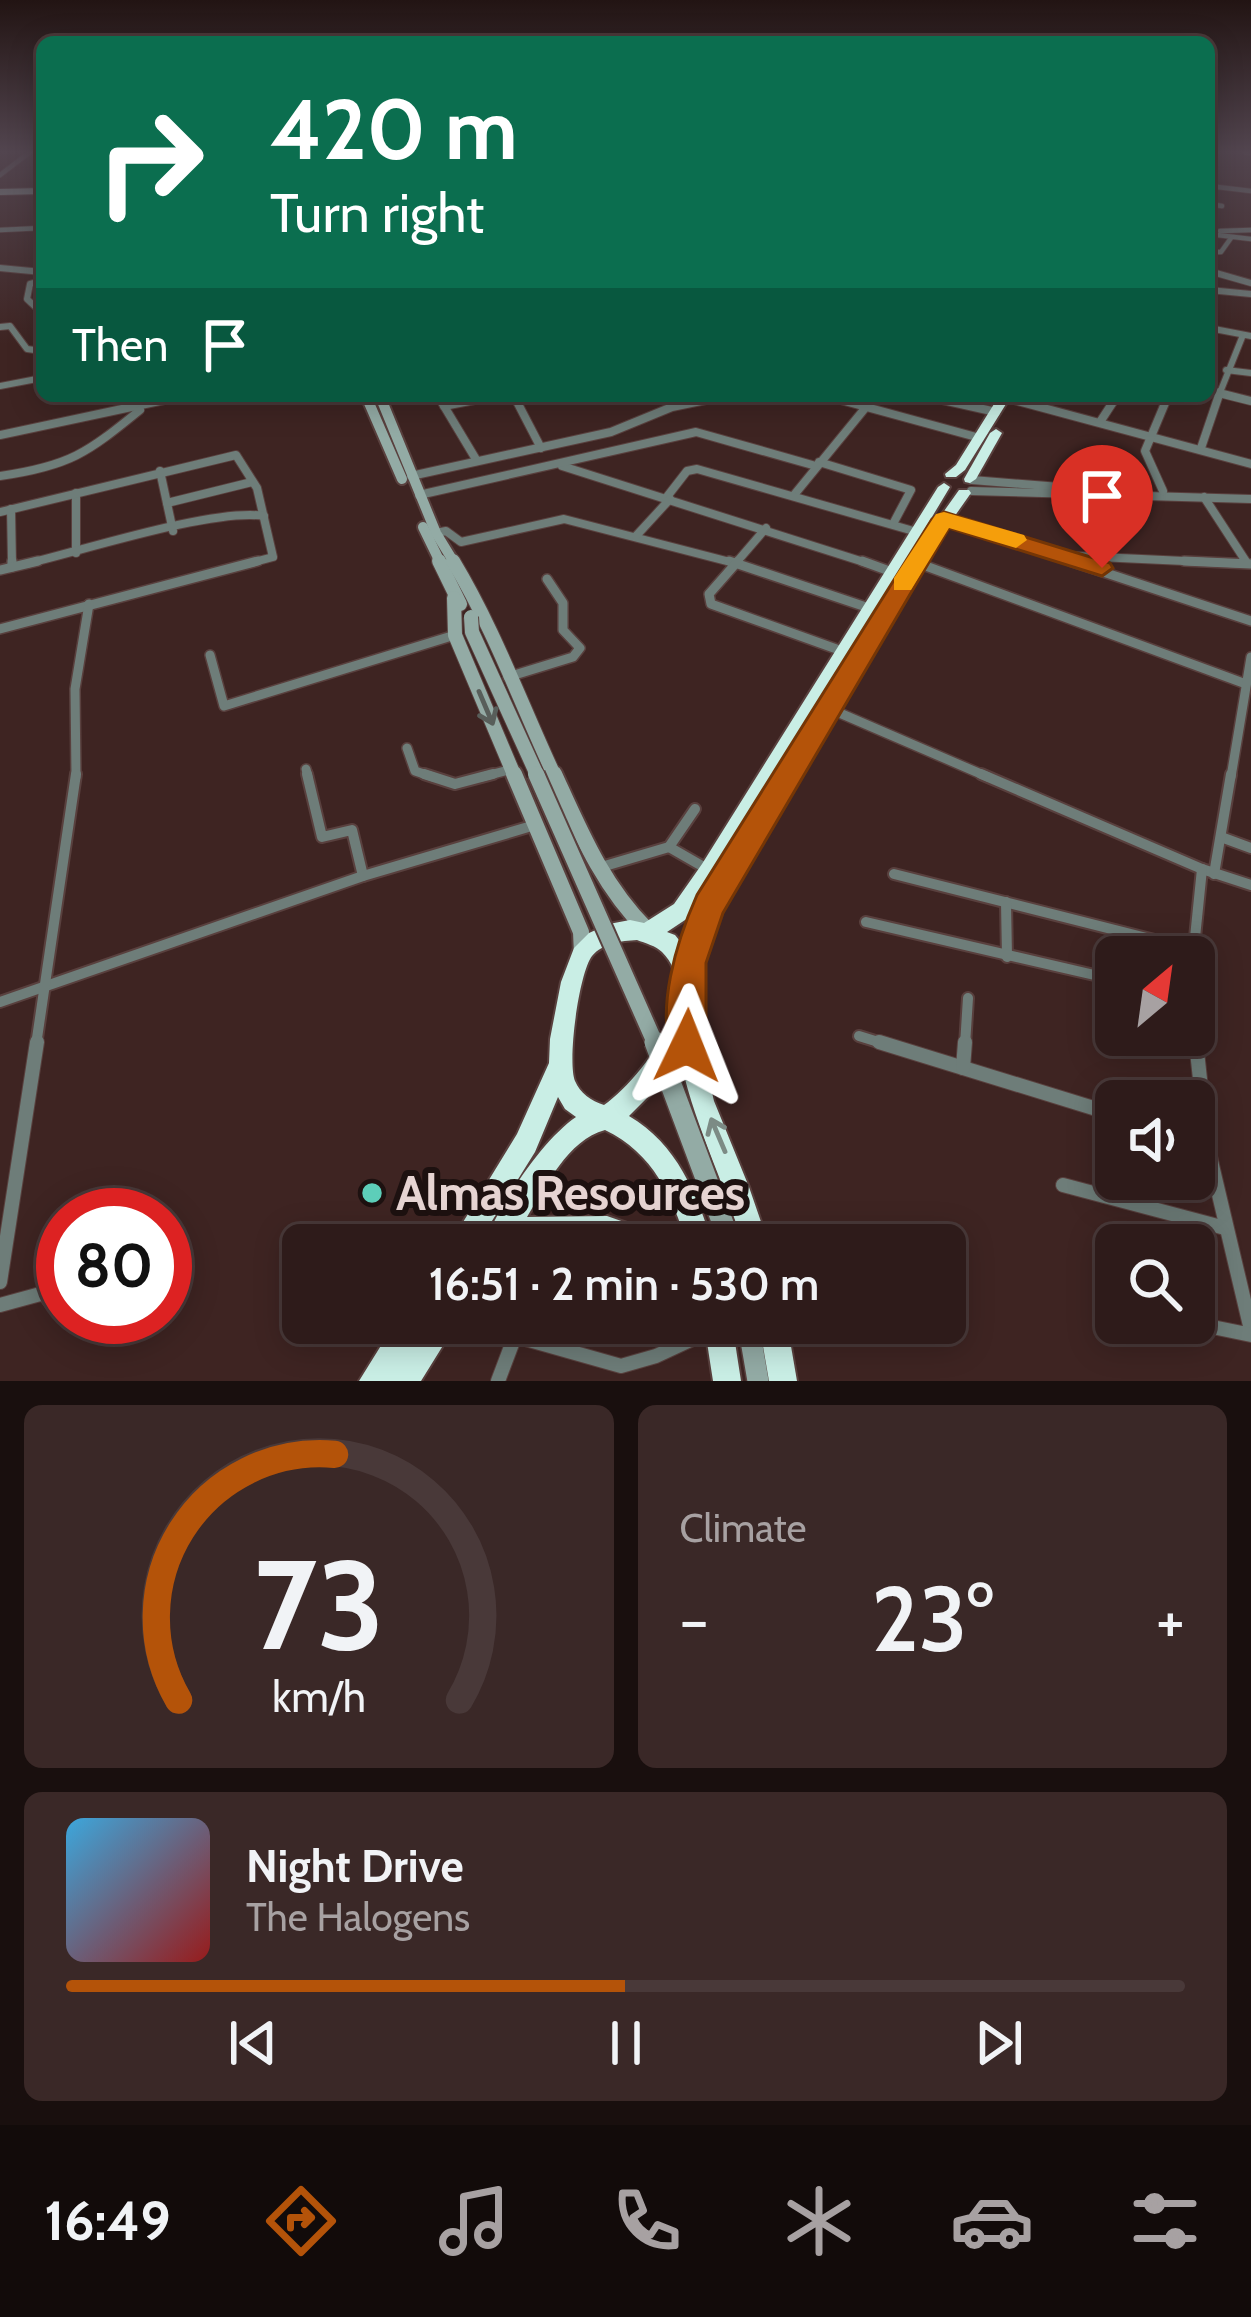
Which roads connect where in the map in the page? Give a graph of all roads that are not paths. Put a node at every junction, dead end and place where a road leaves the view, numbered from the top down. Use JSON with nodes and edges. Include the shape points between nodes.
{"nodes":[{"id":1,"x":36,"y":228,"type":"edge"},
{"id":2,"x":0,"y":230,"type":"edge"},
{"id":3,"x":1251,"y":230,"type":"edge"},
{"id":4,"x":1215,"y":233,"type":"edge"},
{"id":5,"x":1215,"y":234,"type":"edge"},
{"id":6,"x":1228,"y":237,"type":"junction"},
{"id":7,"x":1251,"y":239,"type":"edge"},
{"id":8,"x":1215,"y":252,"type":"edge"},
{"id":9,"x":0,"y":268,"type":"edge"},
{"id":10,"x":36,"y":271,"type":"edge"},
{"id":11,"x":1215,"y":273,"type":"edge"},
{"id":12,"x":36,"y":282,"type":"edge"},
{"id":13,"x":1251,"y":283,"type":"edge"},
{"id":14,"x":1215,"y":291,"type":"edge"},
{"id":15,"x":1251,"y":294,"type":"edge"},
{"id":16,"x":36,"y":307,"type":"edge"},
{"id":17,"x":0,"y":327,"type":"edge"},
{"id":18,"x":1215,"y":329,"type":"edge"},
{"id":19,"x":1247,"y":335,"type":"edge"},
{"id":20,"x":36,"y":350,"type":"edge"},
{"id":21,"x":1226,"y":370,"type":"junction"},
{"id":22,"x":1251,"y":373,"type":"edge"},
{"id":23,"x":36,"y":382,"type":"edge"},
{"id":24,"x":0,"y":386,"type":"edge"},
{"id":25,"x":1215,"y":392,"type":"edge"},
{"id":26,"x":1222,"y":394,"type":"junction"},
{"id":27,"x":1251,"y":401,"type":"edge"},
{"id":28,"x":162,"y":402,"type":"edge"},
{"id":29,"x":369,"y":402,"type":"edge"},
{"id":30,"x":382,"y":402,"type":"edge"},
{"id":31,"x":441,"y":402,"type":"edge"},
{"id":32,"x":464,"y":402,"type":"edge"},
{"id":33,"x":517,"y":402,"type":"edge"},
{"id":34,"x":697,"y":402,"type":"edge"},
{"id":35,"x":849,"y":402,"type":"edge"},
{"id":36,"x":871,"y":402,"type":"edge"},
{"id":37,"x":952,"y":402,"type":"edge"},
{"id":38,"x":1007,"y":402,"type":"edge"},
{"id":39,"x":1010,"y":402,"type":"edge"},
{"id":40,"x":1030,"y":402,"type":"edge"},
{"id":41,"x":1113,"y":402,"type":"edge"},
{"id":42,"x":1166,"y":402,"type":"edge"},
{"id":43,"x":443,"y":406,"type":"junction"},
{"id":44,"x":144,"y":407,"type":"junction"},
{"id":45,"x":868,"y":407,"type":"junction"},
{"id":46,"x":996,"y":412,"type":"junction"},
{"id":47,"x":1100,"y":422,"type":"junction"},
{"id":48,"x":0,"y":435,"type":"edge"},
{"id":49,"x":1154,"y":435,"type":"junction"},
{"id":50,"x":980,"y":438,"type":"junction"},
{"id":51,"x":541,"y":448,"type":"junction"},
{"id":52,"x":1202,"y":448,"type":"junction"},
{"id":53,"x":477,"y":461,"type":"junction"},
{"id":54,"x":818,"y":464,"type":"junction"},
{"id":55,"x":1251,"y":464,"type":"edge"},
{"id":56,"x":557,"y":465,"type":"junction"},
{"id":57,"x":160,"y":471,"type":"junction"},
{"id":58,"x":0,"y":476,"type":"edge"},
{"id":59,"x":411,"y":476,"type":"junction"},
{"id":60,"x":948,"y":480,"type":"junction"},
{"id":61,"x":252,"y":482,"type":"junction"},
{"id":62,"x":969,"y":486,"type":"junction"},
{"id":63,"x":1162,"y":491,"type":"junction"},
{"id":64,"x":76,"y":493,"type":"junction"},
{"id":65,"x":419,"y":495,"type":"junction"},
{"id":66,"x":794,"y":495,"type":"junction"},
{"id":67,"x":1251,"y":496,"type":"edge"},
{"id":68,"x":1204,"y":497,"type":"junction"},
{"id":69,"x":668,"y":499,"type":"junction"},
{"id":70,"x":167,"y":503,"type":"junction"},
{"id":71,"x":11,"y":509,"type":"junction"},
{"id":72,"x":0,"y":512,"type":"edge"},
{"id":73,"x":264,"y":516,"type":"junction"},
{"id":74,"x":944,"y":519,"type":"junction"},
{"id":75,"x":893,"y":524,"type":"junction"},
{"id":76,"x":766,"y":528,"type":"junction"},
{"id":77,"x":173,"y":531,"type":"junction"},
{"id":78,"x":917,"y":532,"type":"junction"},
{"id":79,"x":436,"y":533,"type":"junction"},
{"id":80,"x":636,"y":536,"type":"junction"},
{"id":81,"x":76,"y":553,"type":"junction"},
{"id":82,"x":1064,"y":555,"type":"junction"},
{"id":83,"x":915,"y":562,"type":"junction"},
{"id":84,"x":737,"y":564,"type":"junction"},
{"id":85,"x":1250,"y":566,"type":"edge"},
{"id":86,"x":12,"y":567,"type":"junction"},
{"id":87,"x":0,"y":570,"type":"edge"},
{"id":88,"x":892,"y":572,"type":"junction"},
{"id":89,"x":547,"y":579,"type":"dead end"},
{"id":90,"x":462,"y":595,"type":"junction"},
{"id":91,"x":89,"y":604,"type":"junction"},
{"id":92,"x":869,"y":608,"type":"junction"},
{"id":93,"x":1251,"y":621,"type":"edge"},
{"id":94,"x":0,"y":629,"type":"edge"},
{"id":95,"x":455,"y":635,"type":"junction"},
{"id":96,"x":842,"y":651,"type":"junction"},
{"id":97,"x":210,"y":655,"type":"dead end"},
{"id":98,"x":1251,"y":658,"type":"edge"},
{"id":99,"x":508,"y":676,"type":"junction"},
{"id":100,"x":1246,"y":684,"type":"junction"},
{"id":101,"x":829,"y":709,"type":"junction"},
{"id":102,"x":1246,"y":714,"type":"edge"},
{"id":103,"x":406,"y":748,"type":"dead end"},
{"id":104,"x":306,"y":769,"type":"dead end"},
{"id":105,"x":512,"y":769,"type":"junction"},
{"id":106,"x":695,"y":809,"type":"dead end"},
{"id":107,"x":535,"y":825,"type":"junction"},
{"id":108,"x":1221,"y":837,"type":"junction"},
{"id":109,"x":669,"y":847,"type":"junction"},
{"id":110,"x":1251,"y":848,"type":"edge"},
{"id":111,"x":598,"y":868,"type":"junction"},
{"id":112,"x":709,"y":870,"type":"junction"},
{"id":113,"x":1208,"y":872,"type":"junction"},
{"id":114,"x":894,"y":874,"type":"dead end"},
{"id":115,"x":363,"y":876,"type":"junction"},
{"id":116,"x":1251,"y":886,"type":"edge"},
{"id":117,"x":1006,"y":902,"type":"junction"},
{"id":118,"x":866,"y":922,"type":"dead end"},
{"id":119,"x":648,"y":932,"type":"junction"},
{"id":120,"x":1131,"y":936,"type":"edge"},
{"id":121,"x":1197,"y":936,"type":"edge"},
{"id":122,"x":582,"y":954,"type":"junction"},
{"id":123,"x":1007,"y":957,"type":"junction"},
{"id":124,"x":1095,"y":976,"type":"edge"},
{"id":125,"x":688,"y":985,"type":"junction"},
{"id":126,"x":41,"y":990,"type":"junction"},
{"id":127,"x":968,"y":998,"type":"dead end"},
{"id":128,"x":0,"y":1002,"type":"edge"},
{"id":129,"x":859,"y":1036,"type":"dead end"},
{"id":130,"x":963,"y":1067,"type":"junction"},
{"id":131,"x":559,"y":1068,"type":"junction"},
{"id":132,"x":1095,"y":1108,"type":"edge"},
{"id":133,"x":606,"y":1118,"type":"junction"},
{"id":134,"x":1063,"y":1185,"type":"dead end"},
{"id":135,"x":1215,"y":1194,"type":"edge"},
{"id":136,"x":475,"y":1224,"type":"edge"},
{"id":137,"x":510,"y":1224,"type":"edge"},
{"id":138,"x":691,"y":1224,"type":"edge"},
{"id":139,"x":725,"y":1224,"type":"edge"},
{"id":140,"x":750,"y":1224,"type":"edge"},
{"id":141,"x":1225,"y":1228,"type":"junction"},
{"id":142,"x":0,"y":1282,"type":"edge"},
{"id":143,"x":36,"y":1295,"type":"edge"},
{"id":144,"x":0,"y":1305,"type":"edge"},
{"id":145,"x":1215,"y":1327,"type":"edge"},
{"id":146,"x":1251,"y":1333,"type":"edge"},
{"id":147,"x":397,"y":1344,"type":"edge"},
{"id":148,"x":429,"y":1344,"type":"edge"},
{"id":149,"x":509,"y":1344,"type":"edge"},
{"id":150,"x":550,"y":1344,"type":"edge"},
{"id":151,"x":683,"y":1344,"type":"edge"},
{"id":152,"x":728,"y":1344,"type":"edge"},
{"id":153,"x":747,"y":1344,"type":"edge"},
{"id":154,"x":775,"y":1344,"type":"edge"},
{"id":155,"x":620,"y":1373,"type":"edge"},
{"id":156,"x":779,"y":1380,"type":"edge"},
{"id":157,"x":373,"y":1381,"type":"edge"},
{"id":158,"x":404,"y":1381,"type":"edge"},
{"id":159,"x":498,"y":1381,"type":"edge"},
{"id":160,"x":727,"y":1381,"type":"edge"}],
"edges":[{"from":1,"to":2,"type":"street"},
{"from":3,"to":4,"type":"street"},
{"from":5,"to":6,"type":"street"},
{"from":6,"to":7,"type":"street"},
{"from":6,"to":8,"type":"street"},
{"from":9,"to":10,"type":"street"},
{"from":11,"to":13,"type":"street"},
{"from":12,"to":16,"type":"street","via":[[27,299]]},
{"from":14,"to":15,"type":"street"},
{"from":17,"to":20,"type":"street","via":[[10,326]]},
{"from":18,"to":19,"type":"street"},
{"from":19,"to":21,"type":"street"},
{"from":21,"to":22,"type":"street"},
{"from":21,"to":26,"type":"street"},
{"from":23,"to":24,"type":"street"},
{"from":25,"to":26,"type":"street"},
{"from":26,"to":27,"type":"street"},
{"from":26,"to":52,"type":"street"},
{"from":28,"to":44,"type":"street"},
{"from":29,"to":90,"type":"main road"},
{"from":30,"to":59,"type":"main road"},
{"from":31,"to":43,"type":"street"},
{"from":32,"to":43,"type":"street"},
{"from":33,"to":51,"type":"street"},
{"from":34,"to":51,"type":"street"},
{"from":35,"to":45,"type":"street"},
{"from":36,"to":45,"type":"street"},
{"from":37,"to":46,"type":"street"},
{"from":38,"to":46,"type":"highway"},
{"from":39,"to":62,"type":"highway"},
{"from":40,"to":47,"type":"street"},
{"from":41,"to":47,"type":"street"},
{"from":42,"to":49,"type":"street"},
{"from":43,"to":53,"type":"street"},
{"from":44,"to":48,"type":"street"},
{"from":44,"to":58,"type":"street","via":[[70,460]]},
{"from":45,"to":50,"type":"street"},
{"from":45,"to":54,"type":"street"},
{"from":46,"to":50,"type":"highway"},
{"from":47,"to":49,"type":"street"},
{"from":49,"to":52,"type":"street"},
{"from":49,"to":63,"type":"street","via":[[1145,451]]},
{"from":50,"to":60,"type":"highway"},
{"from":51,"to":53,"type":"street"},
{"from":52,"to":55,"type":"street"},
{"from":53,"to":59,"type":"street"},
{"from":54,"to":56,"type":"street","via":[[696,432]]},
{"from":54,"to":66,"type":"street"},
{"from":54,"to":75,"type":"street","via":[[911,490]]},
{"from":56,"to":65,"type":"street"},
{"from":56,"to":69,"type":"street"},
{"from":57,"to":61,"type":"street","via":[[236,455]]},
{"from":57,"to":64,"type":"street"},
{"from":57,"to":70,"type":"street"},
{"from":59,"to":65,"type":"main road"},
{"from":60,"to":62,"type":"highway"},
{"from":60,"to":78,"type":"highway"},
{"from":61,"to":70,"type":"street"},
{"from":61,"to":73,"type":"street"},
{"from":62,"to":63,"type":"street"},
{"from":62,"to":68,"type":"street"},
{"from":62,"to":74,"type":"highway"},
{"from":63,"to":67,"type":"street"},
{"from":64,"to":71,"type":"street"},
{"from":64,"to":81,"type":"street"},
{"from":65,"to":79,"type":"main road"},
{"from":66,"to":69,"type":"street","via":[[697,469]]},
{"from":66,"to":75,"type":"street"},
{"from":67,"to":68,"type":"street"},
{"from":68,"to":85,"type":"street"},
{"from":69,"to":76,"type":"street"},
{"from":69,"to":80,"type":"street"},
{"from":70,"to":77,"type":"street"},
{"from":71,"to":72,"type":"street"},
{"from":71,"to":86,"type":"street"},
{"from":73,"to":77,"type":"street","via":[[245,513]]},
{"from":73,"to":91,"type":"street","via":[[274,557]]},
{"from":74,"to":82,"type":"street"},
{"from":74,"to":83,"type":"highway"},
{"from":75,"to":78,"type":"street"},
{"from":76,"to":84,"type":"street"},
{"from":76,"to":88,"type":"street"},
{"from":77,"to":81,"type":"street"},
{"from":78,"to":88,"type":"highway"},
{"from":79,"to":80,"type":"street","via":[[461,542],[559,519]]},
{"from":79,"to":90,"type":"main road"},
{"from":80,"to":84,"type":"street"},
{"from":81,"to":86,"type":"street"},
{"from":82,"to":85,"type":"street"},
{"from":82,"to":93,"type":"street"},
{"from":83,"to":100,"type":"street"},
{"from":83,"to":101,"type":"highway"},
{"from":84,"to":92,"type":"street"},
{"from":84,"to":96,"type":"street","via":[[710,594],[711,604]]},
{"from":86,"to":87,"type":"street"},
{"from":88,"to":92,"type":"highway"},
{"from":89,"to":99,"type":"street","via":[[563,603],[563,630],[580,649]]},
{"from":90,"to":95,"type":"main road"},
{"from":90,"to":99,"type":"main road","via":[[487,617]]},
{"from":90,"to":139,"type":"main road","bridge":true,"via":[[636,994]]},
{"from":91,"to":94,"type":"street"},
{"from":91,"to":126,"type":"street","via":[[75,688],[76,783]]},
{"from":92,"to":96,"type":"highway"},
{"from":95,"to":97,"type":"street","via":[[224,706]]},
{"from":95,"to":105,"type":"main road","one_way":true},
{"from":96,"to":112,"type":"highway"},
{"from":98,"to":100,"type":"street"},
{"from":99,"to":111,"type":"main road"},
{"from":100,"to":102,"type":"street"},
{"from":101,"to":113,"type":"street"},
{"from":101,"to":125,"type":"highway","via":[[709,907]]},
{"from":102,"to":108,"type":"street"},
{"from":103,"to":105,"type":"street","via":[[415,771],[454,784]]},
{"from":104,"to":115,"type":"street","via":[[322,837],[352,830]]},
{"from":105,"to":107,"type":"main road"},
{"from":106,"to":109,"type":"street"},
{"from":107,"to":115,"type":"street"},
{"from":107,"to":122,"type":"main road","via":[[581,932]]},
{"from":108,"to":110,"type":"street"},
{"from":108,"to":113,"type":"street"},
{"from":109,"to":111,"type":"street"},
{"from":109,"to":112,"type":"street"},
{"from":111,"to":119,"type":"main road"},
{"from":112,"to":119,"type":"highway","via":[[681,911]]},
{"from":113,"to":116,"type":"street"},
{"from":113,"to":121,"type":"street"},
{"from":114,"to":117,"type":"street"},
{"from":115,"to":126,"type":"street"},
{"from":117,"to":120,"type":"street"},
{"from":117,"to":123,"type":"street"},
{"from":118,"to":123,"type":"street"},
{"from":119,"to":122,"type":"highway","via":[[614,932]]},
{"from":119,"to":125,"type":"highway","via":[[678,953]]},
{"from":122,"to":131,"type":"highway"},
{"from":123,"to":124,"type":"street"},
{"from":125,"to":133,"type":"highway","via":[[651,1076],[631,1103]]},
{"from":140,"to":125,"type":"highway","one_way":true,"via":[[693,1074]]},
{"from":126,"to":128,"type":"street"},
{"from":126,"to":142,"type":"street"},
{"from":127,"to":130,"type":"street"},
{"from":129,"to":130,"type":"street"},
{"from":130,"to":132,"type":"street"},
{"from":131,"to":133,"type":"highway","via":[[573,1101]]},
{"from":131,"to":136,"type":"highway","via":[[526,1143]]},
{"from":133,"to":137,"type":"highway","via":[[561,1145]]},
{"from":133,"to":138,"type":"highway","via":[[664,1159]]},
{"from":134,"to":141,"type":"street"},
{"from":135,"to":141,"type":"street"},
{"from":141,"to":146,"type":"street"},
{"from":143,"to":144,"type":"street"},
{"from":145,"to":146,"type":"street"},
{"from":147,"to":157,"type":"highway"},
{"from":148,"to":158,"type":"highway"},
{"from":149,"to":159,"type":"street"},
{"from":150,"to":155,"type":"street"},
{"from":151,"to":155,"type":"street"},
{"from":152,"to":160,"type":"highway"},
{"from":153,"to":156,"type":"main road"},
{"from":154,"to":156,"type":"highway"}]}
